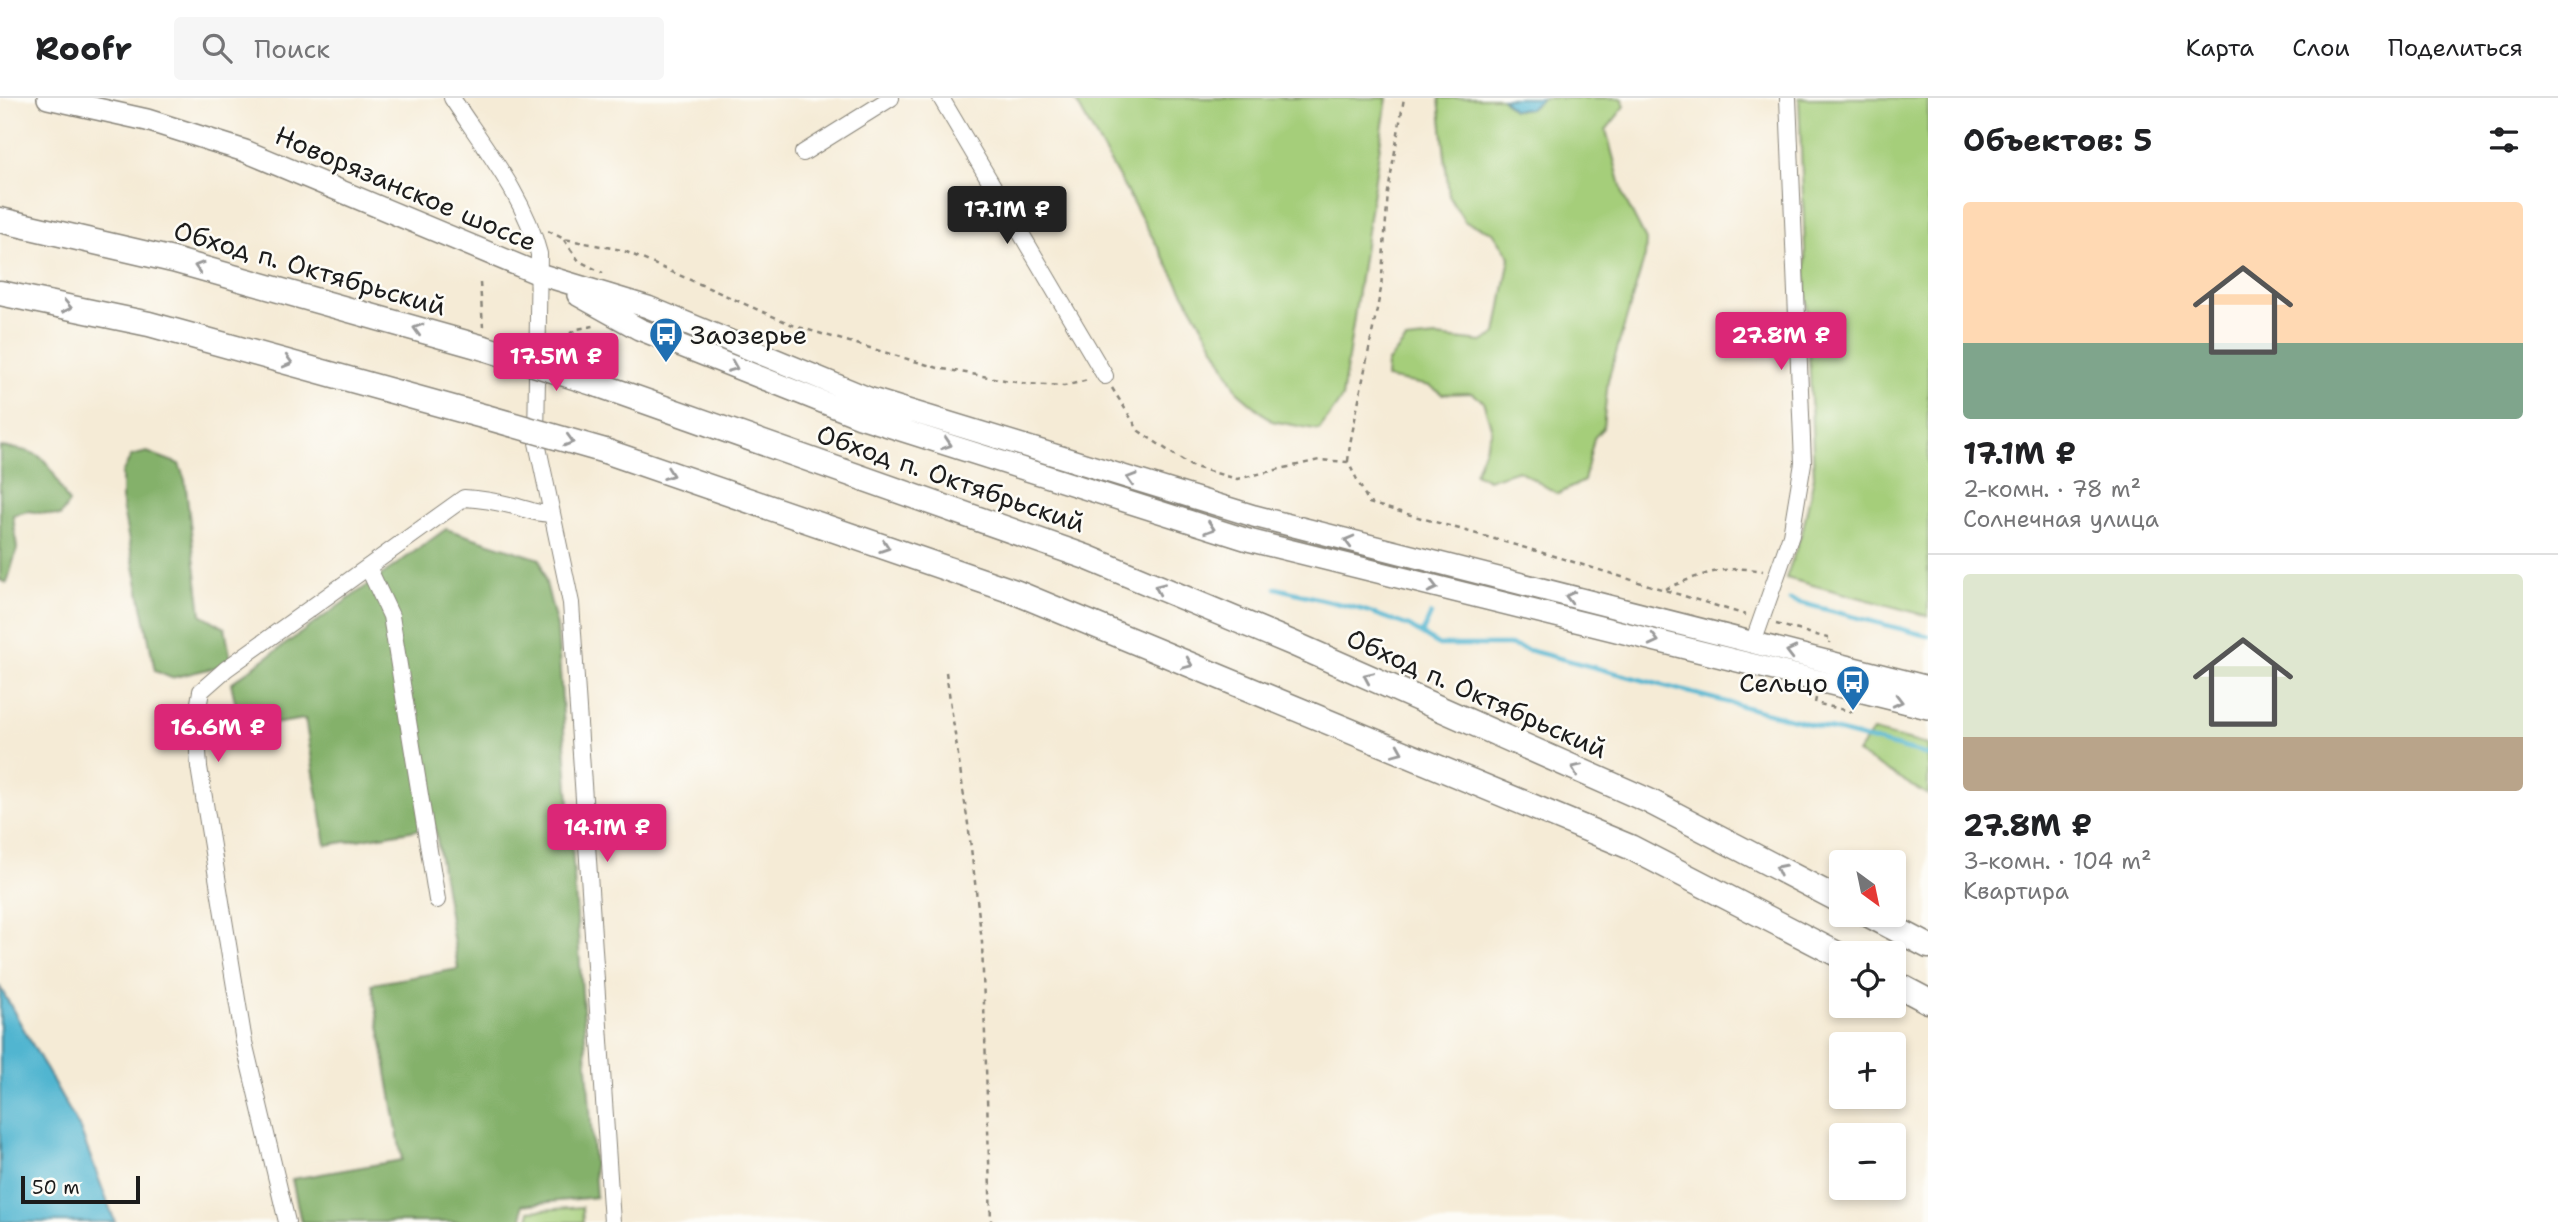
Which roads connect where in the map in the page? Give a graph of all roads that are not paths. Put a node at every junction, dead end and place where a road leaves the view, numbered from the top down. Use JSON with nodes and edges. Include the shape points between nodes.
{"nodes":[{"id":1,"x":48,"y":98,"type":"edge"},
{"id":2,"x":452,"y":98,"type":"edge"},
{"id":3,"x":891,"y":98,"type":"edge"},
{"id":4,"x":941,"y":98,"type":"edge"},
{"id":5,"x":1788,"y":98,"type":"edge"},
{"id":6,"x":803,"y":153,"type":"dead end"},
{"id":7,"x":0,"y":220,"type":"edge"},
{"id":8,"x":539,"y":274,"type":"junction"},
{"id":9,"x":0,"y":293,"type":"edge"},
{"id":10,"x":1105,"y":376,"type":"road end"},
{"id":11,"x":552,"y":513,"type":"junction"},
{"id":12,"x":368,"y":567,"type":"junction"},
{"id":13,"x":1753,"y":643,"type":"junction"},
{"id":14,"x":1928,"y":687,"type":"edge"},
{"id":15,"x":1928,"y":708,"type":"edge"},
{"id":16,"x":1829,"y":895,"type":"edge"},
{"id":17,"x":437,"y":900,"type":"dead end"},
{"id":18,"x":1894,"y":928,"type":"edge"},
{"id":19,"x":1928,"y":946,"type":"edge"},
{"id":20,"x":1829,"y":950,"type":"edge"},
{"id":21,"x":1906,"y":989,"type":"edge"},
{"id":22,"x":1928,"y":1001,"type":"edge"},
{"id":23,"x":287,"y":1222,"type":"edge"},
{"id":24,"x":611,"y":1222,"type":"edge"}],
"edges":[{"from":1,"to":8,"type":"main road","name":"Новорязанское шоссе","via":[[147,120],[246,151]]},
{"from":2,"to":8,"type":"street","via":[[529,222],[539,254]]},
{"from":3,"to":6,"type":"street"},
{"from":4,"to":10,"type":"street"},
{"from":5,"to":13,"type":"street","via":[[1803,463],[1791,535]]},
{"from":16,"to":7,"type":"highway","name":"Обход п. Октябрьский","one_way":true,"bridge":true,"via":[[1649,801],[1086,557],[484,348],[173,260]]},
{"from":8,"to":11,"type":"street","via":[[537,447]]},
{"from":13,"to":8,"type":"main road","one_way":true,"via":[[1227,508],[868,398],[648,307]]},
{"from":8,"to":15,"type":"main road","one_way":true,"via":[[639,329],[860,417],[1248,540]]},
{"from":9,"to":20,"type":"highway","one_way":true,"bridge":true,"via":[[149,324],[486,416],[1015,592],[1630,847]]},
{"from":11,"to":12,"type":"street","via":[[540,515],[517,506],[464,498]]},
{"from":11,"to":24,"type":"street","via":[[571,603]]},
{"from":12,"to":17,"type":"street","via":[[391,616]]},
{"from":12,"to":23,"type":"street","via":[[201,691],[196,720],[199,767],[244,1042]]},
{"from":14,"to":13,"type":"main road","one_way":true},
{"from":18,"to":19,"type":"highway"},
{"from":21,"to":22,"type":"highway"}]}
